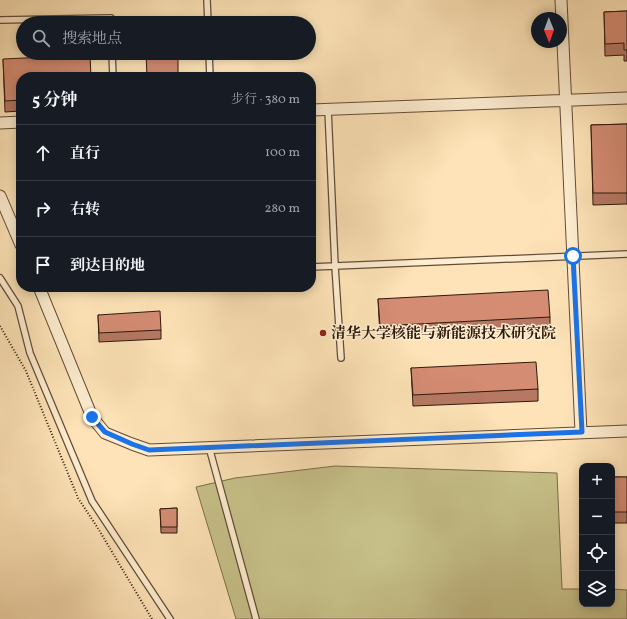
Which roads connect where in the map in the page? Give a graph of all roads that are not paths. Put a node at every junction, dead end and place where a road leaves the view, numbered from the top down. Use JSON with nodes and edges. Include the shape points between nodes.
{"nodes":[{"id":1,"x":207,"y":0,"type":"edge"},
{"id":2,"x":562,"y":0,"type":"edge"},
{"id":3,"x":208,"y":16,"type":"edge"},
{"id":4,"x":0,"y":20,"type":"edge"},
{"id":5,"x":16,"y":20,"type":"edge"},
{"id":6,"x":112,"y":60,"type":"edge"},
{"id":7,"x":209,"y":60,"type":"edge"},
{"id":8,"x":113,"y":72,"type":"edge"},
{"id":9,"x":210,"y":72,"type":"edge"},
{"id":10,"x":627,"y":98,"type":"edge"},
{"id":11,"x":566,"y":100,"type":"junction"},
{"id":12,"x":328,"y":109,"type":"junction"},
{"id":13,"x":316,"y":110,"type":"edge"},
{"id":14,"x":16,"y":122,"type":"edge"},
{"id":15,"x":0,"y":123,"type":"edge"},
{"id":16,"x":0,"y":196,"type":"edge"},
{"id":17,"x":16,"y":233,"type":"edge"},
{"id":18,"x":627,"y":254,"type":"edge"},
{"id":19,"x":573,"y":256,"type":"junction"},
{"id":20,"x":335,"y":266,"type":"junction"},
{"id":21,"x":316,"y":267,"type":"edge"},
{"id":22,"x":0,"y":278,"type":"edge"},
{"id":23,"x":41,"y":292,"type":"edge"},
{"id":24,"x":341,"y":358,"type":"dead end"},
{"id":25,"x":627,"y":431,"type":"edge"},
{"id":26,"x":582,"y":432,"type":"junction"},
{"id":27,"x":209,"y":447,"type":"junction"},
{"id":28,"x":170,"y":619,"type":"edge"},
{"id":29,"x":256,"y":619,"type":"edge"}],
"edges":[{"from":1,"to":3,"type":"lane"},
{"from":2,"to":11,"type":"street"},
{"from":4,"to":5,"type":"lane"},
{"from":6,"to":8,"type":"lane"},
{"from":7,"to":9,"type":"lane"},
{"from":10,"to":11,"type":"street"},
{"from":11,"to":12,"type":"street"},
{"from":11,"to":19,"type":"street"},
{"from":12,"to":13,"type":"street"},
{"from":12,"to":20,"type":"lane"},
{"from":14,"to":15,"type":"street"},
{"from":16,"to":17,"type":"street"},
{"from":18,"to":19,"type":"lane"},
{"from":19,"to":20,"type":"lane"},
{"from":19,"to":26,"type":"street"},
{"from":20,"to":21,"type":"lane"},
{"from":20,"to":24,"type":"lane"},
{"from":22,"to":28,"type":"lane","via":[[18,306],[30,353],[92,501]]},
{"from":23,"to":27,"type":"street","via":[[92,417],[105,432],[149,450]]},
{"from":25,"to":26,"type":"street"},
{"from":26,"to":27,"type":"street"},
{"from":27,"to":29,"type":"lane"}]}
